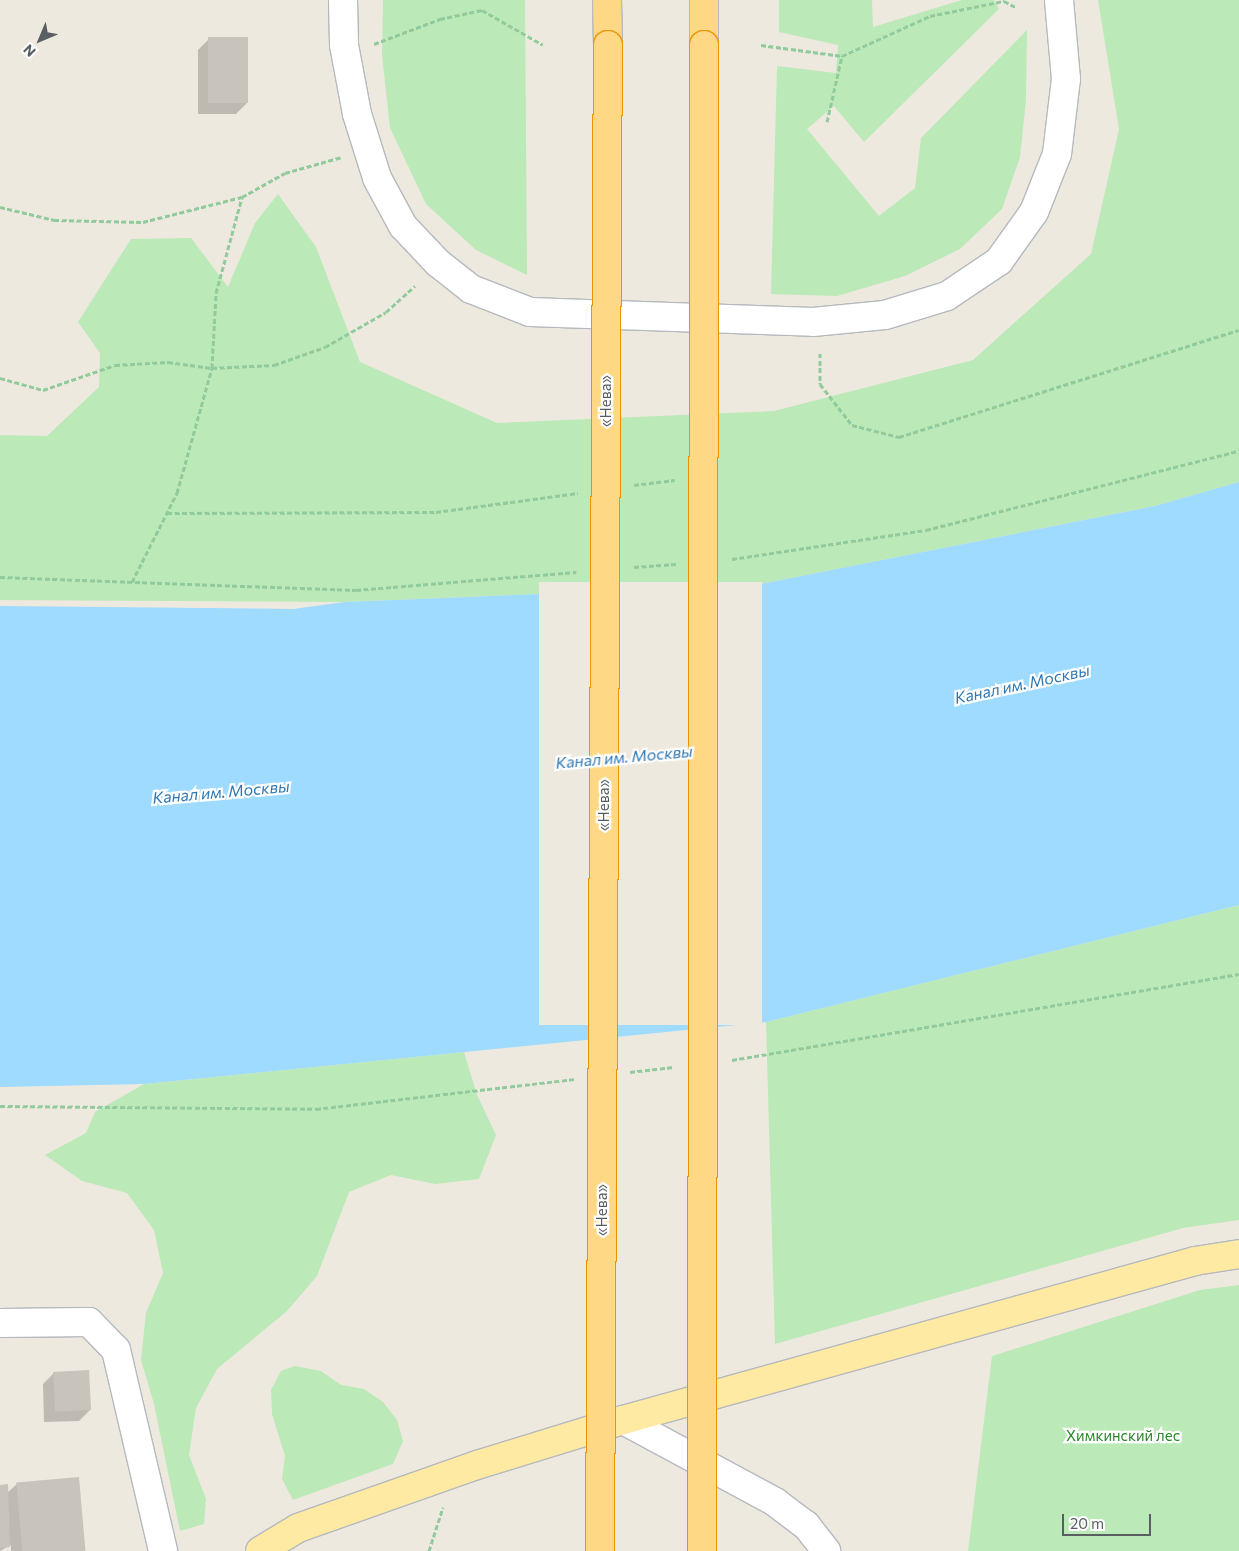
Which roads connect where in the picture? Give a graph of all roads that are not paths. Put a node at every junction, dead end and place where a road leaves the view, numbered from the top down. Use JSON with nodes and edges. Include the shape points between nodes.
{"nodes":[{"id":1,"x":343,"y":0,"type":"edge"},
{"id":2,"x":607,"y":0,"type":"edge"},
{"id":3,"x":704,"y":0,"type":"edge"},
{"id":4,"x":1059,"y":0,"type":"edge"},
{"id":5,"x":1239,"y":1254,"type":"edge"},
{"id":6,"x":0,"y":1323,"type":"edge"},
{"id":7,"x":623,"y":1420,"type":"junction"},
{"id":8,"x":163,"y":1551,"type":"edge"},
{"id":9,"x":260,"y":1551,"type":"edge"},
{"id":10,"x":600,"y":1551,"type":"edge"},
{"id":11,"x":702,"y":1551,"type":"edge"},
{"id":12,"x":826,"y":1551,"type":"edge"}],
"edges":[{"from":1,"to":4,"type":"street","via":[[344,45],[357,114],[377,178],[403,226],[438,263],[471,289],[530,312],[804,322],[885,315],[947,296],[999,261],[1034,212],[1057,154],[1066,79]]},
{"from":2,"to":10,"type":"highway","name":"«Нева»","bridge":true},
{"from":3,"to":11,"type":"highway","bridge":true},
{"from":5,"to":7,"type":"main road","via":[[1195,1261]]},
{"from":6,"to":8,"type":"street","via":[[89,1322],[116,1350]]},
{"from":7,"to":9,"type":"main road","via":[[454,1473],[298,1528]]},
{"from":7,"to":12,"type":"street","via":[[775,1502],[806,1525]]}]}
